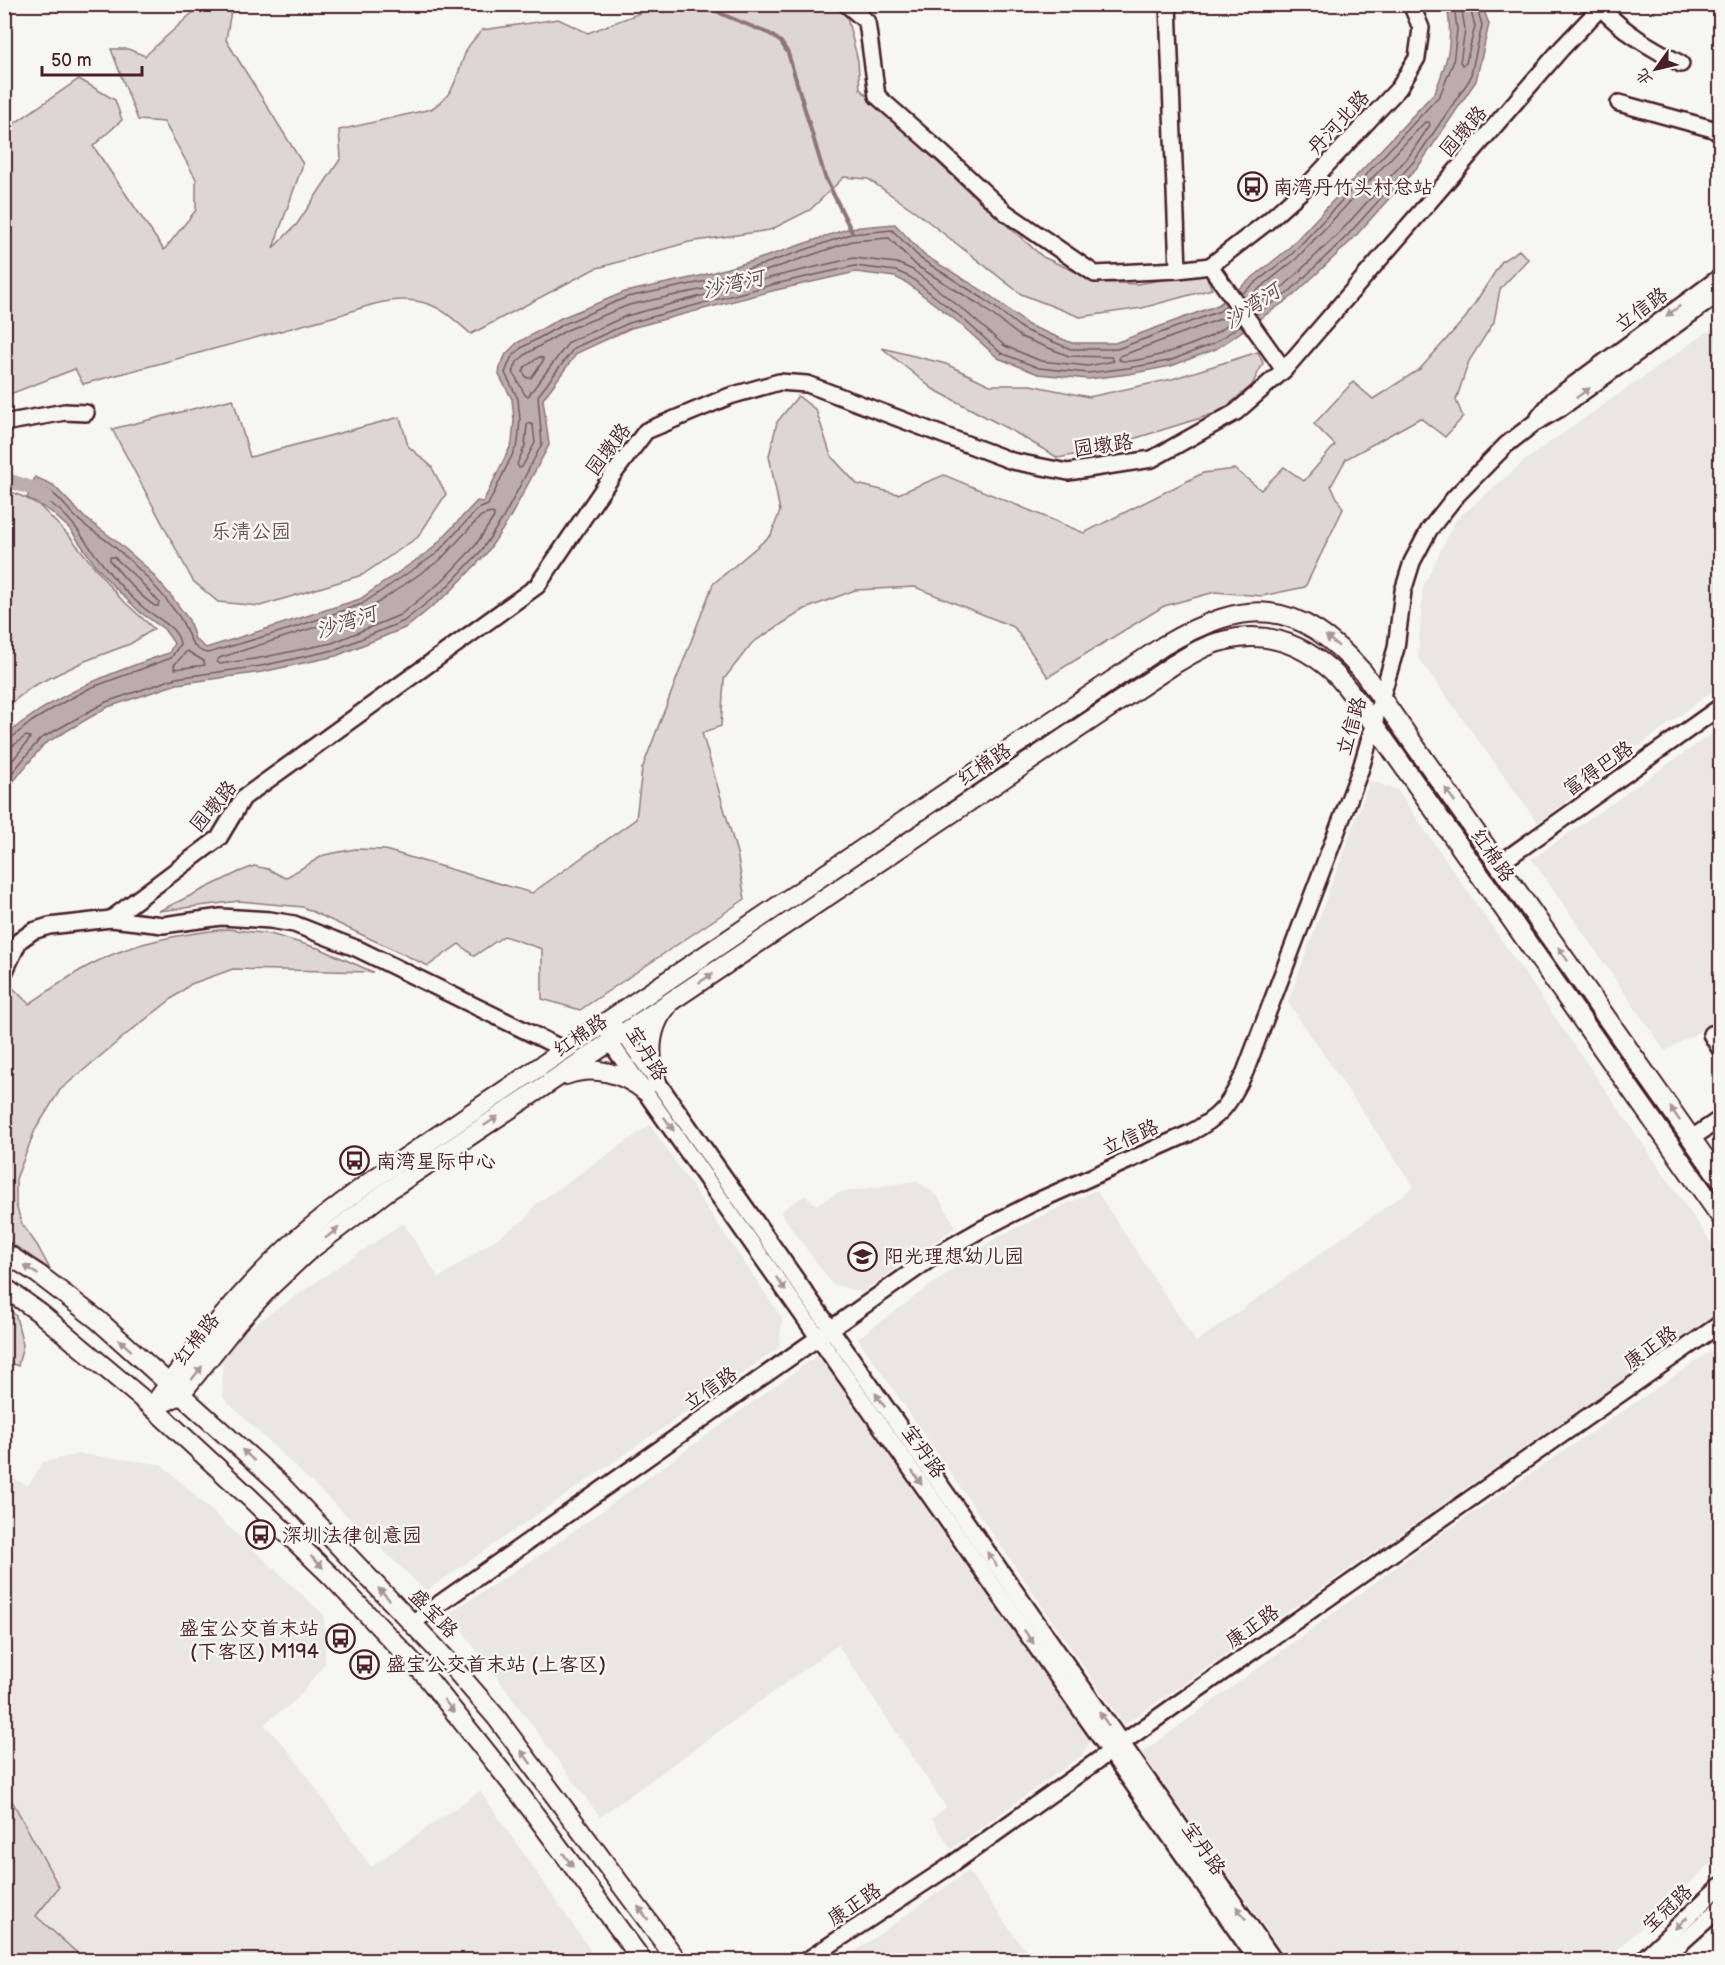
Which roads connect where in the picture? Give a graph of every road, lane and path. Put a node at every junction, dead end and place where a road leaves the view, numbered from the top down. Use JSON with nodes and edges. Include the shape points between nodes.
{"nodes":[{"id":1,"x":846,"y":4,"type":"edge"},
{"id":2,"x":1168,"y":4,"type":"edge"},
{"id":3,"x":1411,"y":4,"type":"edge"},
{"id":4,"x":1602,"y":6,"type":"edge"},
{"id":5,"x":1682,"y":64,"type":"dead end"},
{"id":6,"x":1619,"y":103,"type":"dead end"},
{"id":7,"x":1720,"y":134,"type":"edge"},
{"id":8,"x":1210,"y":266,"type":"junction"},
{"id":9,"x":1178,"y":270,"type":"junction"},
{"id":10,"x":1720,"y":276,"type":"edge"},
{"id":11,"x":1720,"y":293,"type":"edge"},
{"id":12,"x":1649,"y":337,"type":"junction"},
{"id":13,"x":1284,"y":370,"type":"junction"},
{"id":14,"x":87,"y":413,"type":"dead end"},
{"id":15,"x":4,"y":423,"type":"edge"},
{"id":16,"x":1382,"y":698,"type":"junction"},
{"id":17,"x":1720,"y":707,"type":"edge"},
{"id":18,"x":1374,"y":725,"type":"junction"},
{"id":19,"x":1499,"y":864,"type":"junction"},
{"id":20,"x":111,"y":919,"type":"junction"},
{"id":21,"x":4,"y":973,"type":"edge"},
{"id":22,"x":673,"y":999,"type":"junction"},
{"id":23,"x":606,"y":1022,"type":"junction"},
{"id":24,"x":1711,"y":1034,"type":"dead end"},
{"id":25,"x":616,"y":1037,"type":"junction"},
{"id":26,"x":1720,"y":1049,"type":"edge"},
{"id":27,"x":565,"y":1050,"type":"junction"},
{"id":28,"x":553,"y":1080,"type":"junction"},
{"id":29,"x":651,"y":1087,"type":"junction"},
{"id":30,"x":1720,"y":1119,"type":"edge"},
{"id":31,"x":1692,"y":1138,"type":"junction"},
{"id":32,"x":1720,"y":1179,"type":"edge"},
{"id":33,"x":1720,"y":1216,"type":"edge"},
{"id":34,"x":4,"y":1252,"type":"edge"},
{"id":35,"x":4,"y":1287,"type":"edge"},
{"id":36,"x":1720,"y":1324,"type":"edge"},
{"id":37,"x":824,"y":1333,"type":"junction"},
{"id":38,"x":174,"y":1390,"type":"junction"},
{"id":39,"x":152,"y":1407,"type":"junction"},
{"id":40,"x":412,"y":1623,"type":"junction"},
{"id":41,"x":1116,"y":1748,"type":"junction"},
{"id":42,"x":1720,"y":1886,"type":"edge"},
{"id":43,"x":1720,"y":1908,"type":"edge"},
{"id":44,"x":642,"y":1960,"type":"edge"},
{"id":45,"x":677,"y":1960,"type":"edge"},
{"id":46,"x":807,"y":1960,"type":"edge"},
{"id":47,"x":1257,"y":1960,"type":"edge"},
{"id":48,"x":1274,"y":1960,"type":"edge"},
{"id":49,"x":1642,"y":1960,"type":"edge"},
{"id":50,"x":1662,"y":1960,"type":"edge"}],
"edges":[{"from":1,"to":9,"type":"street","via":[[867,22],[877,96],[1005,212],[1095,274]]},
{"from":2,"to":9,"type":"street"},
{"from":3,"to":8,"type":"street","name":"丹河北路","via":[[1421,28],[1417,58],[1399,88],[1306,188]]},
{"from":4,"to":5,"type":"street","via":[[1612,20],[1639,41]]},
{"from":4,"to":13,"type":"street","name":"园墩路"},
{"from":6,"to":7,"type":"street"},
{"from":8,"to":9,"type":"street"},
{"from":8,"to":13,"type":"street"},
{"from":10,"to":12,"type":"street","name":"立信路","one_way":true},
{"from":11,"to":12,"type":"street","name":"立信路"},
{"from":12,"to":16,"type":"street","name":"立信路","via":[[1561,408],[1506,445],[1429,530],[1412,561],[1403,591],[1396,648]]},
{"from":13,"to":20,"type":"street","name":"园墩路","via":[[1236,412],[1152,459],[1068,472],[1012,461],[807,384],[779,382],[730,396],[646,431],[537,586],[243,798],[219,838]]},
{"from":14,"to":15,"type":"street","via":[[65,412]]},
{"from":16,"to":18,"type":"street","name":"立信路"},
{"from":19,"to":16,"type":"main road","name":"红棉路","one_way":true},
{"from":16,"to":23,"type":"main road","name":"红棉路","one_way":true,"via":[[1344,650],[1296,618],[1253,612],[1216,619],[1163,646]]},
{"from":17,"to":19,"type":"street","name":"富得巴路"},
{"from":22,"to":18,"type":"main road","name":"红棉路","one_way":true,"via":[[1173,665],[1222,641],[1275,639],[1305,650],[1333,671]]},
{"from":18,"to":33,"type":"main road","name":"红棉路"},
{"from":18,"to":37,"type":"street","name":"立信路","via":[[1245,1072],[1222,1111],[1188,1134],[980,1230],[933,1257]]},
{"from":31,"to":19,"type":"main road","name":"红棉路","one_way":true},
{"from":20,"to":21,"type":"street","via":[[33,931],[19,940]]},
{"from":20,"to":27,"type":"street","via":[[163,925],[221,917],[294,924],[358,949]]},
{"from":22,"to":25,"type":"main road","name":"红棉路"},
{"from":22,"to":29,"type":"main road","via":[[663,1011],[652,1038]]},
{"from":23,"to":25,"type":"street","name":"宝丹路"},
{"from":23,"to":27,"type":"main road","name":"红棉路"},
{"from":24,"to":26,"type":"street"},
{"from":25,"to":28,"type":"main road","name":"红棉路"},
{"from":25,"to":29,"type":"street","name":"宝丹路"},
{"from":27,"to":38,"type":"main road","name":"红棉路","via":[[375,1178],[296,1240],[227,1310]]},
{"from":28,"to":29,"type":"main road","via":[[572,1073],[604,1072]]},
{"from":38,"to":28,"type":"main road","name":"红棉路","one_way":true,"via":[[306,1253],[386,1192]]},
{"from":29,"to":37,"type":"street","name":"宝丹路"},
{"from":30,"to":31,"type":"street"},
{"from":31,"to":32,"type":"main road","name":"红棉路"},
{"from":38,"to":34,"type":"main road","name":"红棉路","one_way":true,"via":[[98,1320]]},
{"from":35,"to":39,"type":"main road","bridge":true},
{"from":36,"to":41,"type":"street","name":"康正路"},
{"from":37,"to":40,"type":"street","name":"立信路"},
{"from":37,"to":41,"type":"street","name":"宝丹路"},
{"from":38,"to":39,"type":"main road","name":"红棉路"},
{"from":40,"to":38,"type":"main road","name":"盛宝路","one_way":true,"via":[[278,1482]]},
{"from":39,"to":44,"type":"main road","one_way":true,"via":[[322,1567],[425,1675],[522,1797]]},
{"from":45,"to":40,"type":"main road","name":"盛宝路","one_way":true,"via":[[496,1717]]},
{"from":41,"to":46,"type":"street","name":"康正路","via":[[947,1868]]},
{"from":41,"to":47,"type":"street","name":"宝丹路"},
{"from":48,"to":41,"type":"street","name":"宝丹路","one_way":true},
{"from":42,"to":49,"type":"street","name":"宝冠路","one_way":true},
{"from":43,"to":50,"type":"street","name":"宝冠路"}]}
